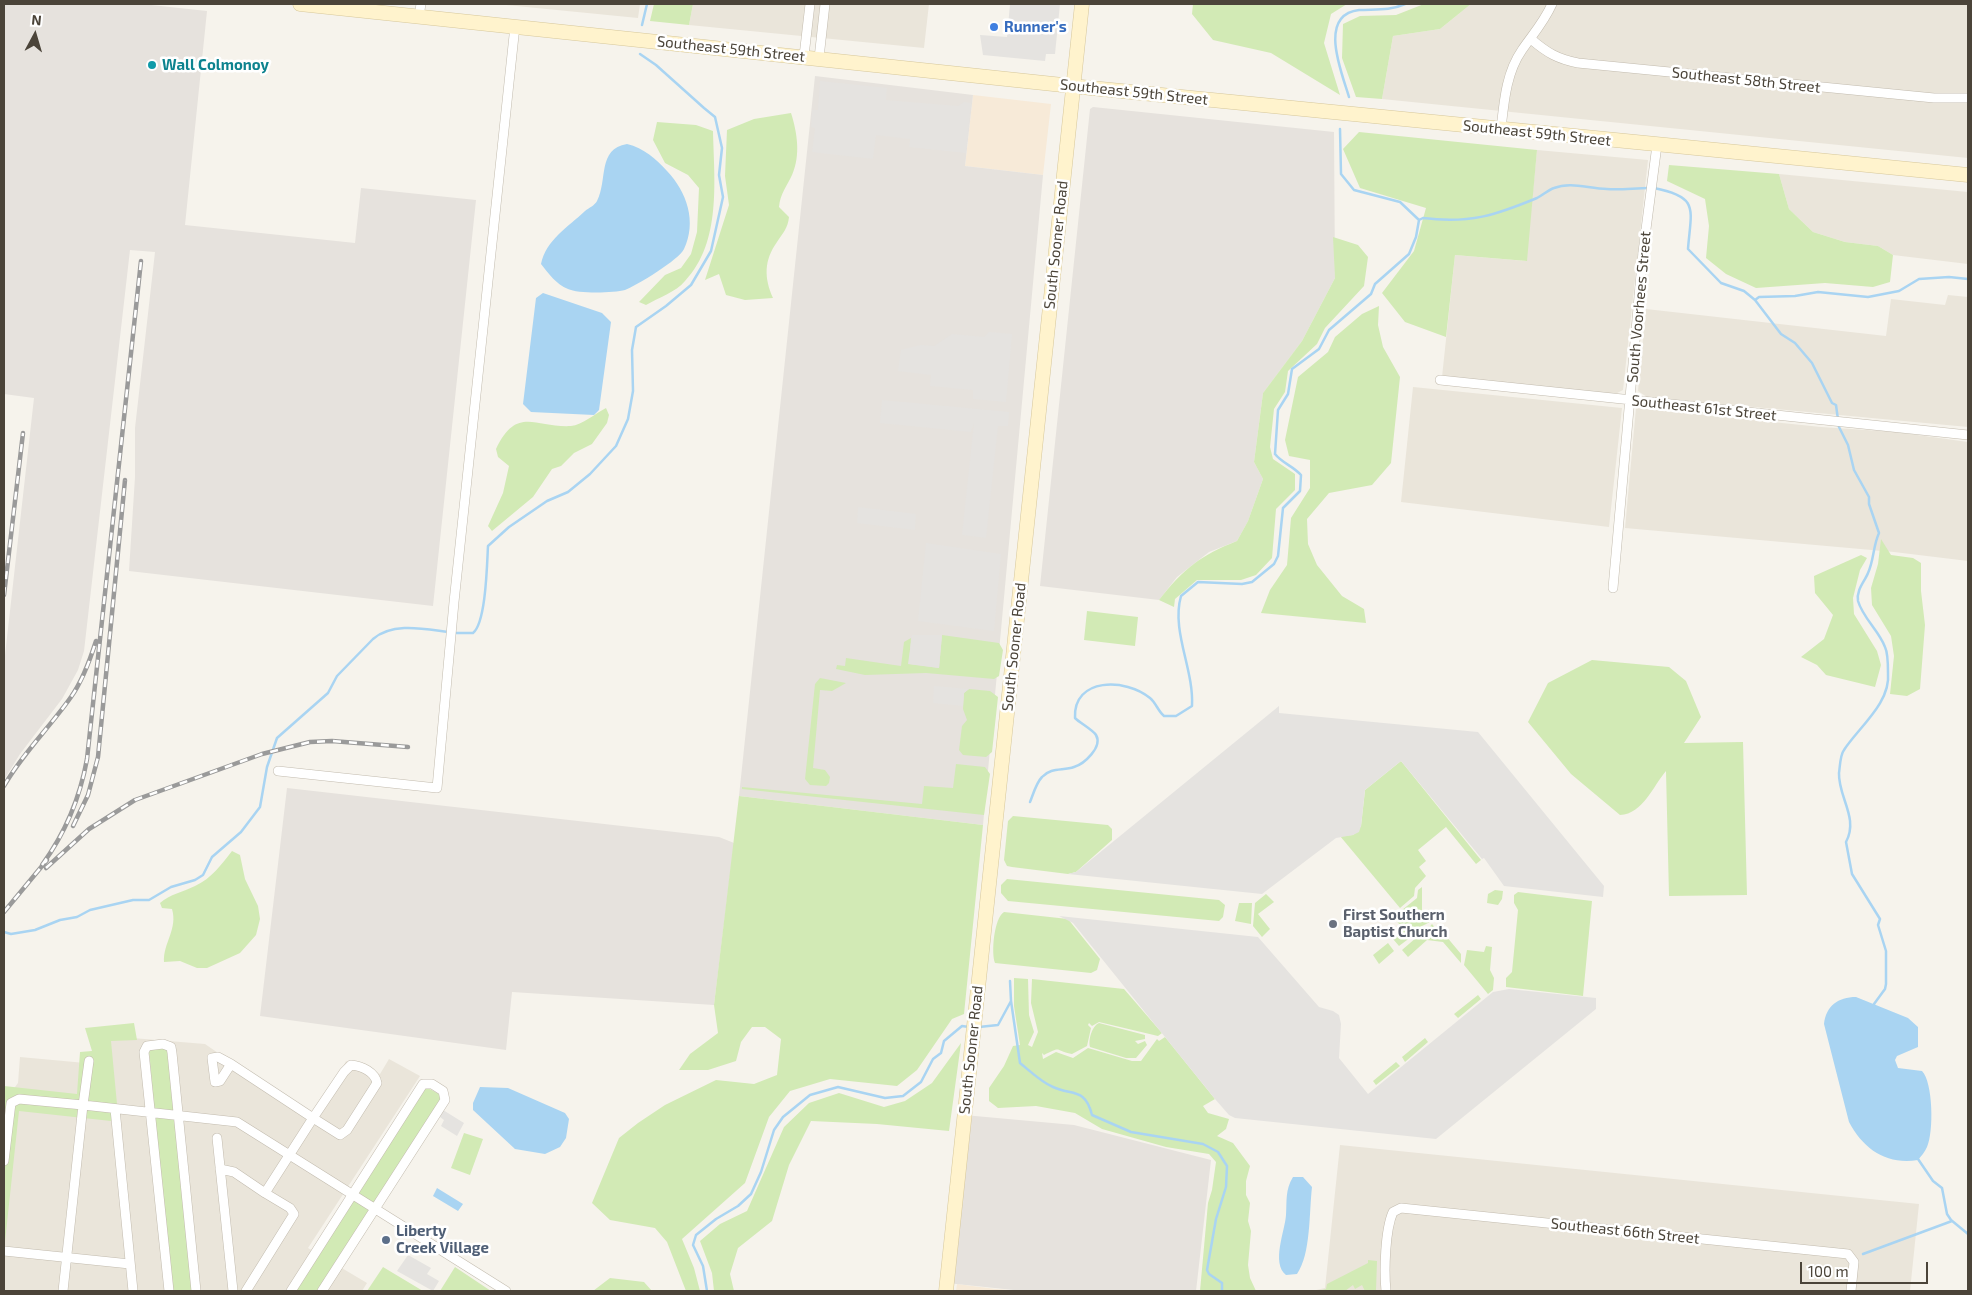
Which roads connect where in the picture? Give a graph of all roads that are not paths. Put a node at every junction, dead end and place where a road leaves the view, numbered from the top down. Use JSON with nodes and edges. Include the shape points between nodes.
{"nodes":[{"id":1,"x":300,"y":4,"type":"edge"},
{"id":2,"x":810,"y":4,"type":"edge"},
{"id":3,"x":825,"y":4,"type":"edge"},
{"id":4,"x":1082,"y":4,"type":"edge"},
{"id":5,"x":1552,"y":4,"type":"edge"},
{"id":6,"x":420,"y":10,"type":"edge"},
{"id":7,"x":515,"y":26,"type":"junction"},
{"id":8,"x":1532,"y":39,"type":"junction"},
{"id":9,"x":804,"y":56,"type":"junction"},
{"id":10,"x":819,"y":58,"type":"junction"},
{"id":11,"x":1073,"y":86,"type":"junction"},
{"id":12,"x":1968,"y":98,"type":"edge"},
{"id":13,"x":1501,"y":129,"type":"junction"},
{"id":14,"x":1657,"y":145,"type":"junction"},
{"id":15,"x":1968,"y":176,"type":"edge"},
{"id":16,"x":1440,"y":380,"type":"dead end"},
{"id":17,"x":1630,"y":401,"type":"junction"},
{"id":18,"x":1968,"y":435,"type":"edge"},
{"id":19,"x":1613,"y":588,"type":"dead end"},
{"id":20,"x":278,"y":771,"type":"dead end"},
{"id":21,"x":89,"y":1061,"type":"dead end"},
{"id":22,"x":231,"y":1064,"type":"dead end"},
{"id":23,"x":83,"y":1105,"type":"junction"},
{"id":24,"x":116,"y":1108,"type":"junction"},
{"id":25,"x":150,"y":1112,"type":"junction"},
{"id":26,"x":178,"y":1115,"type":"junction"},
{"id":27,"x":313,"y":1118,"type":"junction"},
{"id":28,"x":217,"y":1138,"type":"dead end"},
{"id":29,"x":289,"y":1154,"type":"junction"},
{"id":30,"x":4,"y":1161,"type":"edge"},
{"id":31,"x":220,"y":1169,"type":"junction"},
{"id":32,"x":265,"y":1193,"type":"junction"},
{"id":33,"x":352,"y":1194,"type":"junction"},
{"id":34,"x":375,"y":1209,"type":"junction"},
{"id":35,"x":4,"y":1251,"type":"edge"},
{"id":36,"x":67,"y":1258,"type":"junction"},
{"id":37,"x":130,"y":1264,"type":"junction"},
{"id":38,"x":63,"y":1291,"type":"edge"},
{"id":39,"x":133,"y":1291,"type":"edge"},
{"id":40,"x":169,"y":1291,"type":"edge"},
{"id":41,"x":196,"y":1291,"type":"edge"},
{"id":42,"x":233,"y":1291,"type":"edge"},
{"id":43,"x":246,"y":1291,"type":"edge"},
{"id":44,"x":291,"y":1291,"type":"edge"},
{"id":45,"x":322,"y":1291,"type":"edge"},
{"id":46,"x":506,"y":1291,"type":"edge"},
{"id":47,"x":946,"y":1291,"type":"edge"},
{"id":48,"x":1386,"y":1291,"type":"edge"},
{"id":49,"x":1851,"y":1291,"type":"edge"}],
"edges":[{"from":1,"to":6,"type":"main road","name":"Southeast 59th Street"},
{"from":2,"to":9,"type":"street"},
{"from":3,"to":10,"type":"street"},
{"from":4,"to":11,"type":"main road","name":"South Sooner Road"},
{"from":5,"to":8,"type":"street"},
{"from":6,"to":7,"type":"main road","name":"Southeast 59th Street"},
{"from":7,"to":9,"type":"main road","name":"Southeast 59th Street"},
{"from":7,"to":20,"type":"street","via":[[437,788]]},
{"from":8,"to":12,"type":"street","name":"Southeast 58th Street","via":[[1558,59],[1578,63],[1934,98]]},
{"from":8,"to":13,"type":"street","via":[[1512,67],[1506,86]]},
{"from":9,"to":10,"type":"main road","name":"Southeast 59th Street"},
{"from":10,"to":11,"type":"main road","name":"Southeast 59th Street"},
{"from":11,"to":13,"type":"main road","name":"Southeast 59th Street"},
{"from":11,"to":47,"type":"main road","name":"South Sooner Road"},
{"from":13,"to":14,"type":"main road","name":"Southeast 59th Street"},
{"from":14,"to":15,"type":"main road","name":"Southeast 59th Street"},
{"from":14,"to":17,"type":"street","name":"South Voorhees Street","via":[[1643,252]]},
{"from":16,"to":17,"type":"street","name":"Southeast 61st Street"},
{"from":17,"to":18,"type":"street","name":"Southeast 61st Street"},
{"from":17,"to":19,"type":"street","name":"South Voorhees Street"},
{"from":21,"to":23,"type":"street"},
{"from":22,"to":27,"type":"street"},
{"from":23,"to":24,"type":"street"},
{"from":23,"to":30,"type":"street","via":[[15,1100],[10,1103]]},
{"from":23,"to":36,"type":"street"},
{"from":24,"to":25,"type":"street"},
{"from":24,"to":37,"type":"street"},
{"from":25,"to":26,"type":"street"},
{"from":25,"to":26,"type":"street","via":[[144,1049],[163,1044],[171,1047]]},
{"from":25,"to":40,"type":"street"},
{"from":26,"to":29,"type":"street","via":[[237,1122]]},
{"from":26,"to":41,"type":"street"},
{"from":27,"to":27,"type":"street","via":[[337,1134],[344,1134],[376,1078],[357,1066],[347,1068]]},
{"from":27,"to":29,"type":"street"},
{"from":28,"to":31,"type":"street"},
{"from":29,"to":32,"type":"street"},
{"from":29,"to":33,"type":"street"},
{"from":31,"to":32,"type":"street","via":[[234,1172]]},
{"from":31,"to":42,"type":"street"},
{"from":32,"to":43,"type":"street","via":[[290,1208],[294,1214]]},
{"from":33,"to":34,"type":"street"},
{"from":33,"to":34,"type":"street","via":[[423,1084],[438,1087],[445,1095],[444,1100]]},
{"from":33,"to":44,"type":"street"},
{"from":34,"to":45,"type":"street"},
{"from":34,"to":46,"type":"street"},
{"from":35,"to":36,"type":"street"},
{"from":36,"to":37,"type":"street"},
{"from":36,"to":38,"type":"street"},
{"from":37,"to":39,"type":"street"},
{"from":48,"to":49,"type":"street","name":"Southeast 66th Street","via":[[1390,1220],[1396,1210],[1405,1208],[1848,1254],[1854,1258]]}]}
